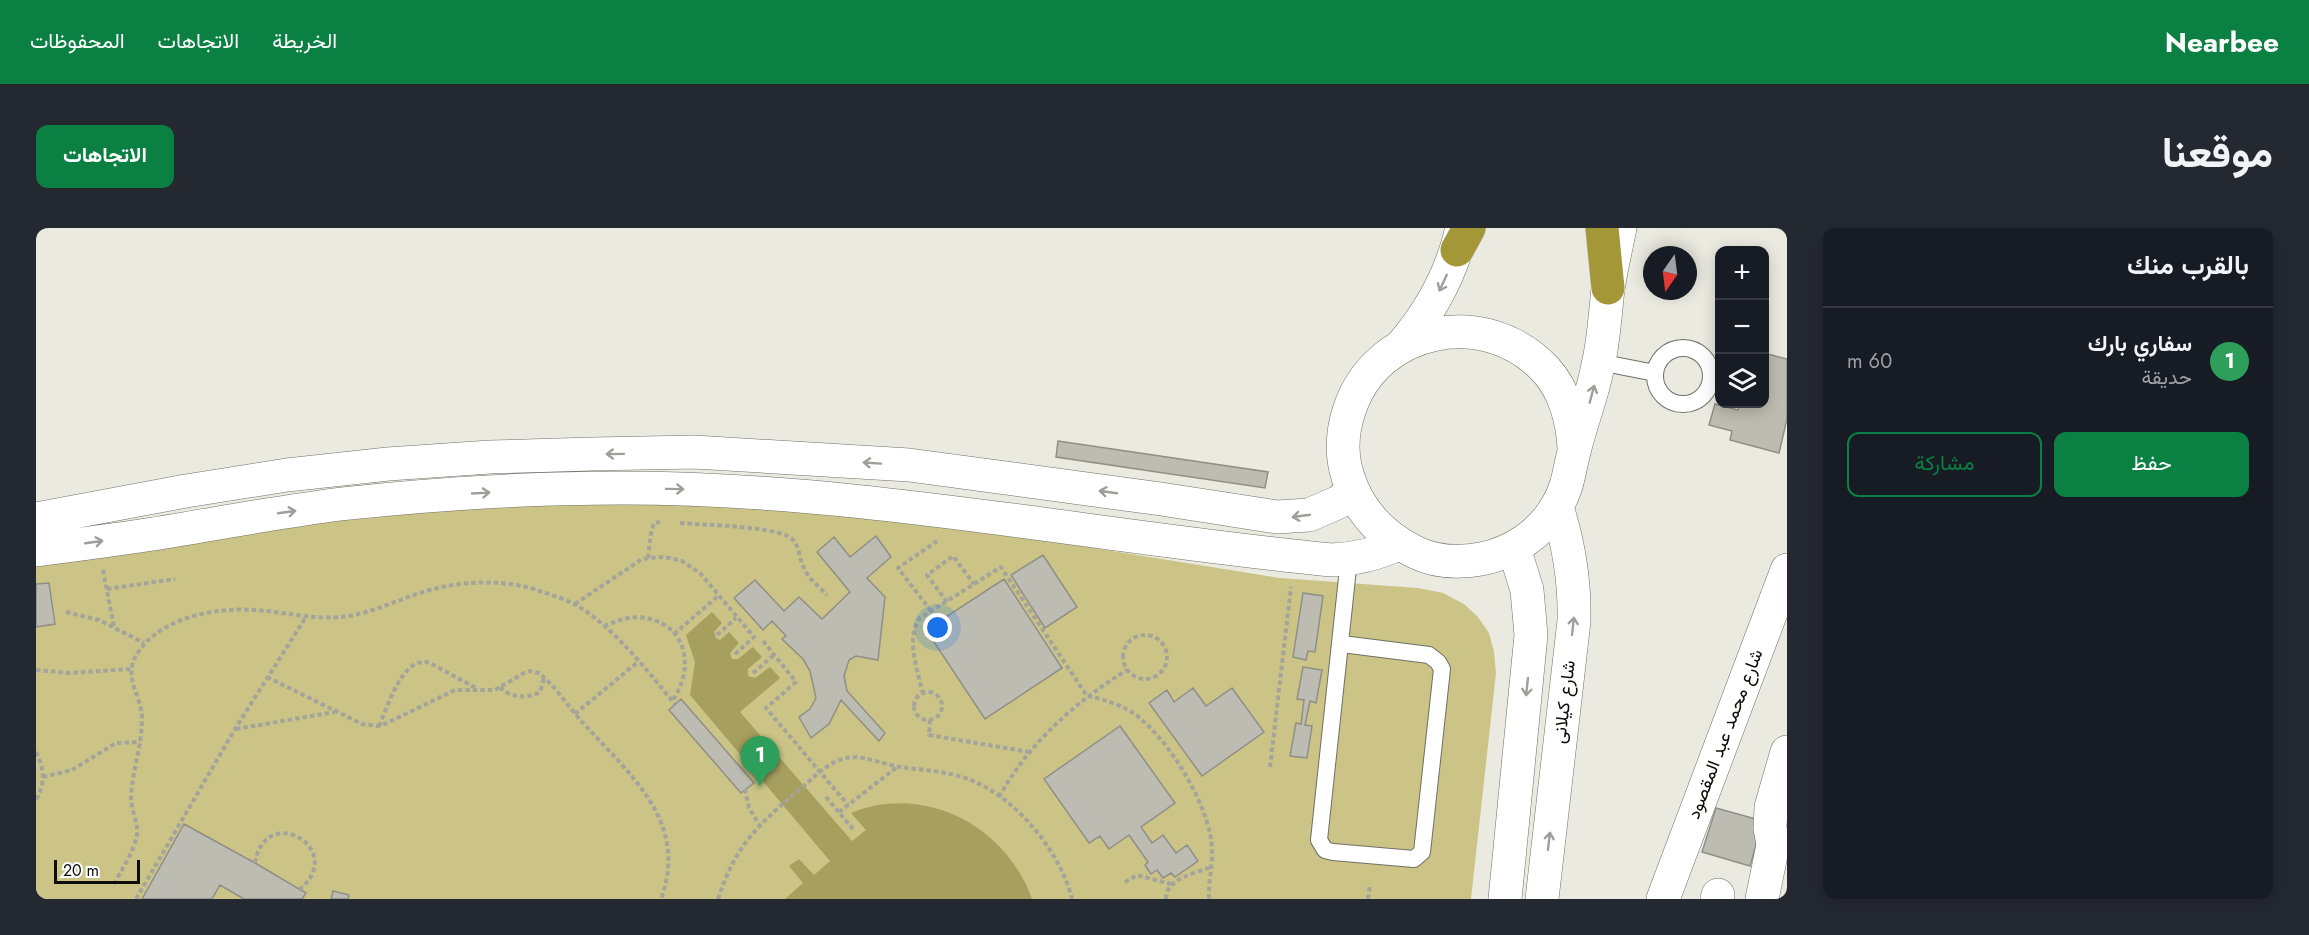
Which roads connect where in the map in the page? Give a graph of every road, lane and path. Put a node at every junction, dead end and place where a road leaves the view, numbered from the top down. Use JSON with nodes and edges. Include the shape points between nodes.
{"nodes":[{"id":1,"x":1602,"y":228,"type":"edge"},
{"id":2,"x":1620,"y":228,"type":"edge"},
{"id":3,"x":1463,"y":235,"type":"edge"},
{"id":4,"x":1608,"y":288,"type":"junction"},
{"id":5,"x":1402,"y":345,"type":"junction"},
{"id":6,"x":1599,"y":362,"type":"junction"},
{"id":7,"x":1654,"y":373,"type":"dead end"},
{"id":8,"x":1574,"y":449,"type":"junction"},
{"id":9,"x":909,"y":465,"type":"junction"},
{"id":10,"x":1352,"y":491,"type":"junction"},
{"id":11,"x":905,"y":506,"type":"junction"},
{"id":12,"x":1557,"y":507,"type":"junction"},
{"id":13,"x":36,"y":519,"type":"edge"},
{"id":14,"x":664,"y":522,"type":"dead end"},
{"id":15,"x":675,"y":522,"type":"dead end"},
{"id":16,"x":937,"y":541,"type":"dead end"},
{"id":17,"x":1398,"y":544,"type":"junction"},
{"id":18,"x":1514,"y":548,"type":"junction"},
{"id":19,"x":36,"y":550,"type":"edge"},
{"id":20,"x":1294,"y":556,"type":"junction"},
{"id":21,"x":648,"y":558,"type":"junction"},
{"id":22,"x":1349,"y":560,"type":"junction"},
{"id":23,"x":101,"y":563,"type":"dead end"},
{"id":24,"x":1787,"y":570,"type":"edge"},
{"id":25,"x":175,"y":579,"type":"dead end"},
{"id":26,"x":974,"y":584,"type":"junction"},
{"id":27,"x":107,"y":589,"type":"junction"},
{"id":28,"x":827,"y":595,"type":"dead end"},
{"id":29,"x":718,"y":596,"type":"junction"},
{"id":30,"x":946,"y":602,"type":"junction"},
{"id":31,"x":574,"y":604,"type":"junction"},
{"id":32,"x":66,"y":612,"type":"dead end"},
{"id":33,"x":931,"y":612,"type":"junction"},
{"id":34,"x":306,"y":617,"type":"junction"},
{"id":35,"x":736,"y":618,"type":"junction"},
{"id":36,"x":604,"y":626,"type":"junction"},
{"id":37,"x":114,"y":627,"type":"junction"},
{"id":38,"x":674,"y":634,"type":"junction"},
{"id":39,"x":717,"y":635,"type":"dead end"},
{"id":40,"x":763,"y":642,"type":"dead end"},
{"id":41,"x":144,"y":643,"type":"junction"},
{"id":42,"x":1342,"y":644,"type":"junction"},
{"id":43,"x":735,"y":654,"type":"dead end"},
{"id":44,"x":774,"y":655,"type":"junction"},
{"id":45,"x":638,"y":662,"type":"junction"},
{"id":46,"x":131,"y":669,"type":"junction"},
{"id":47,"x":36,"y":670,"type":"edge"},
{"id":48,"x":1127,"y":670,"type":"junction"},
{"id":49,"x":753,"y":672,"type":"dead end"},
{"id":50,"x":267,"y":677,"type":"junction"},
{"id":51,"x":544,"y":677,"type":"junction"},
{"id":52,"x":500,"y":687,"type":"junction"},
{"id":53,"x":480,"y":690,"type":"junction"},
{"id":54,"x":923,"y":694,"type":"junction"},
{"id":55,"x":1087,"y":696,"type":"junction"},
{"id":56,"x":336,"y":712,"type":"junction"},
{"id":57,"x":575,"y":714,"type":"junction"},
{"id":58,"x":930,"y":720,"type":"junction"},
{"id":59,"x":378,"y":726,"type":"junction"},
{"id":60,"x":235,"y":729,"type":"junction"},
{"id":61,"x":140,"y":742,"type":"junction"},
{"id":62,"x":36,"y":752,"type":"edge"},
{"id":63,"x":1030,"y":752,"type":"junction"},
{"id":64,"x":1787,"y":752,"type":"edge"},
{"id":65,"x":897,"y":766,"type":"junction"},
{"id":66,"x":1270,"y":767,"type":"dead end"},
{"id":67,"x":820,"y":772,"type":"junction"},
{"id":68,"x":43,"y":777,"type":"junction"},
{"id":69,"x":746,"y":789,"type":"dead end"},
{"id":70,"x":826,"y":797,"type":"dead end"},
{"id":71,"x":999,"y":797,"type":"junction"},
{"id":72,"x":36,"y":800,"type":"edge"},
{"id":73,"x":848,"y":805,"type":"junction"},
{"id":74,"x":839,"y":812,"type":"junction"},
{"id":75,"x":759,"y":824,"type":"junction"},
{"id":76,"x":853,"y":829,"type":"dead end"},
{"id":77,"x":255,"y":863,"type":"dead end"},
{"id":78,"x":1210,"y":867,"type":"junction"},
{"id":79,"x":1125,"y":882,"type":"dead end"},
{"id":80,"x":114,"y":884,"type":"dead end"},
{"id":81,"x":1171,"y":884,"type":"junction"},
{"id":82,"x":1370,"y":884,"type":"dead end"},
{"id":83,"x":300,"y":889,"type":"dead end"},
{"id":84,"x":136,"y":899,"type":"edge"},
{"id":85,"x":661,"y":899,"type":"edge"},
{"id":86,"x":718,"y":899,"type":"edge"},
{"id":87,"x":1072,"y":899,"type":"edge"},
{"id":88,"x":1166,"y":899,"type":"edge"},
{"id":89,"x":1209,"y":899,"type":"edge"},
{"id":90,"x":1368,"y":899,"type":"edge"},
{"id":91,"x":1505,"y":899,"type":"edge"},
{"id":92,"x":1542,"y":899,"type":"edge"},
{"id":93,"x":1663,"y":899,"type":"edge"},
{"id":94,"x":1762,"y":899,"type":"edge"}],
"edges":[{"from":1,"to":4,"type":"highway"},
{"from":2,"to":4,"type":"street"},
{"from":3,"to":5,"type":"street","one_way":true,"via":[[1433,304]]},
{"from":4,"to":6,"type":"street"},
{"from":5,"to":8,"type":"street","via":[[1446,331],[1492,336],[1512,344],[1530,356],[1559,388],[1573,429]]},
{"from":5,"to":10,"type":"street","via":[[1374,368],[1353,397],[1343,444]]},
{"from":6,"to":7,"type":"lane"},
{"from":8,"to":6,"type":"street","one_way":true},
{"from":8,"to":12,"type":"street","via":[[1572,469]]},
{"from":10,"to":9,"type":"street","one_way":true,"via":[[1339,502],[1309,515],[1276,517]]},
{"from":9,"to":11,"type":"street"},
{"from":9,"to":13,"type":"street","one_way":true,"via":[[694,452],[490,457],[287,475]]},
{"from":10,"to":17,"type":"street","via":[[1379,530]]},
{"from":19,"to":11,"type":"street","one_way":true,"via":[[339,505],[528,490],[717,490]]},
{"from":11,"to":20,"type":"street"},
{"from":12,"to":18,"type":"street","via":[[1545,523]]},
{"from":92,"to":12,"type":"street","name":"شارع كيلانى","one_way":true,"via":[[1574,621],[1572,563]]},
{"from":14,"to":21,"type":"path","via":[[654,524]]},
{"from":15,"to":28,"type":"path","via":[[788,535],[798,548],[808,575]]},
{"from":16,"to":33,"type":"path","via":[[898,568]]},
{"from":17,"to":18,"type":"street","via":[[1444,561],[1468,561]]},
{"from":17,"to":22,"type":"street"},
{"from":18,"to":91,"type":"street","one_way":true,"via":[[1527,590],[1532,635]]},
{"from":20,"to":22,"type":"street"},
{"from":20,"to":66,"type":"path"},
{"from":21,"to":29,"type":"path","via":[[670,558],[693,566]]},
{"from":21,"to":31,"type":"path"},
{"from":22,"to":42,"type":"lane"},
{"from":23,"to":27,"type":"path"},
{"from":24,"to":93,"type":"street","name":"شارع محمد عبد المقصود"},
{"from":25,"to":27,"type":"path"},
{"from":26,"to":30,"type":"path"},
{"from":26,"to":30,"type":"path","via":[[953,556],[927,575]]},
{"from":26,"to":55,"type":"path","via":[[1001,567]]},
{"from":27,"to":37,"type":"path"},
{"from":29,"to":35,"type":"path"},
{"from":29,"to":38,"type":"path"},
{"from":30,"to":33,"type":"path"},
{"from":31,"to":34,"type":"path","via":[[531,588],[485,582],[441,588],[348,616]]},
{"from":31,"to":36,"type":"path"},
{"from":32,"to":37,"type":"path"},
{"from":33,"to":54,"type":"path","via":[[920,618],[914,631]]},
{"from":34,"to":41,"type":"path","via":[[252,609],[219,612],[168,626]]},
{"from":34,"to":50,"type":"path"},
{"from":35,"to":39,"type":"path"},
{"from":35,"to":43,"type":"path","via":[[754,637]]},
{"from":36,"to":38,"type":"path","via":[[645,618]]},
{"from":36,"to":45,"type":"path"},
{"from":37,"to":41,"type":"path"},
{"from":38,"to":45,"type":"path","via":[[684,654],[686,675],[674,702]]},
{"from":40,"to":44,"type":"path"},
{"from":41,"to":46,"type":"path"},
{"from":42,"to":42,"type":"lane","via":[[1321,846],[1333,852],[1414,860],[1424,844],[1442,669],[1429,655]]},
{"from":44,"to":49,"type":"path"},
{"from":44,"to":67,"type":"path","via":[[796,682],[766,708]]},
{"from":45,"to":57,"type":"path"},
{"from":46,"to":47,"type":"path","via":[[69,673]]},
{"from":46,"to":61,"type":"path","via":[[142,715]]},
{"from":48,"to":48,"type":"path","via":[[1141,679],[1158,675],[1167,661],[1163,644],[1149,635],[1132,639],[1123,653]]},
{"from":48,"to":55,"type":"path"},
{"from":50,"to":56,"type":"path"},
{"from":50,"to":60,"type":"path"},
{"from":51,"to":52,"type":"path","via":[[529,671]]},
{"from":51,"to":52,"type":"path","via":[[540,692],[533,695],[512,695]]},
{"from":51,"to":57,"type":"path"},
{"from":52,"to":53,"type":"path"},
{"from":53,"to":59,"type":"path","via":[[455,690]]},
{"from":53,"to":59,"type":"path","via":[[424,660],[417,662],[405,671]]},
{"from":54,"to":58,"type":"path","via":[[917,698],[914,710]]},
{"from":54,"to":58,"type":"path","via":[[936,695],[942,706],[936,718]]},
{"from":55,"to":63,"type":"path"},
{"from":55,"to":78,"type":"path","via":[[1112,702],[1137,716],[1179,764],[1207,822],[1212,849]]},
{"from":56,"to":59,"type":"path","via":[[362,724]]},
{"from":56,"to":60,"type":"path"},
{"from":57,"to":85,"type":"path","via":[[655,807],[668,852]]},
{"from":58,"to":63,"type":"path","via":[[929,735]]},
{"from":60,"to":84,"type":"path"},
{"from":61,"to":68,"type":"path","via":[[116,743],[72,770]]},
{"from":61,"to":80,"type":"path","via":[[131,795],[138,833]]},
{"from":62,"to":68,"type":"path"},
{"from":63,"to":71,"type":"path"},
{"from":64,"to":94,"type":"street","via":[[1771,807],[1772,852]]},
{"from":65,"to":67,"type":"path","via":[[855,757],[834,762]]},
{"from":65,"to":71,"type":"path","via":[[969,779]]},
{"from":65,"to":73,"type":"path"},
{"from":67,"to":73,"type":"path"},
{"from":67,"to":75,"type":"path"},
{"from":68,"to":72,"type":"path"},
{"from":69,"to":75,"type":"path","via":[[748,808]]},
{"from":70,"to":74,"type":"path"},
{"from":71,"to":87,"type":"path","via":[[1026,819],[1046,845]]},
{"from":73,"to":74,"type":"path"},
{"from":74,"to":76,"type":"path"},
{"from":75,"to":86,"type":"path","via":[[731,866]]},
{"from":77,"to":83,"type":"path","via":[[261,844],[269,837],[290,833],[299,837],[308,844],[315,863],[308,883]]},
{"from":78,"to":81,"type":"path"},
{"from":78,"to":89,"type":"path"},
{"from":79,"to":81,"type":"path","via":[[1137,875]]},
{"from":81,"to":88,"type":"path"},
{"from":82,"to":90,"type":"path"}]}
